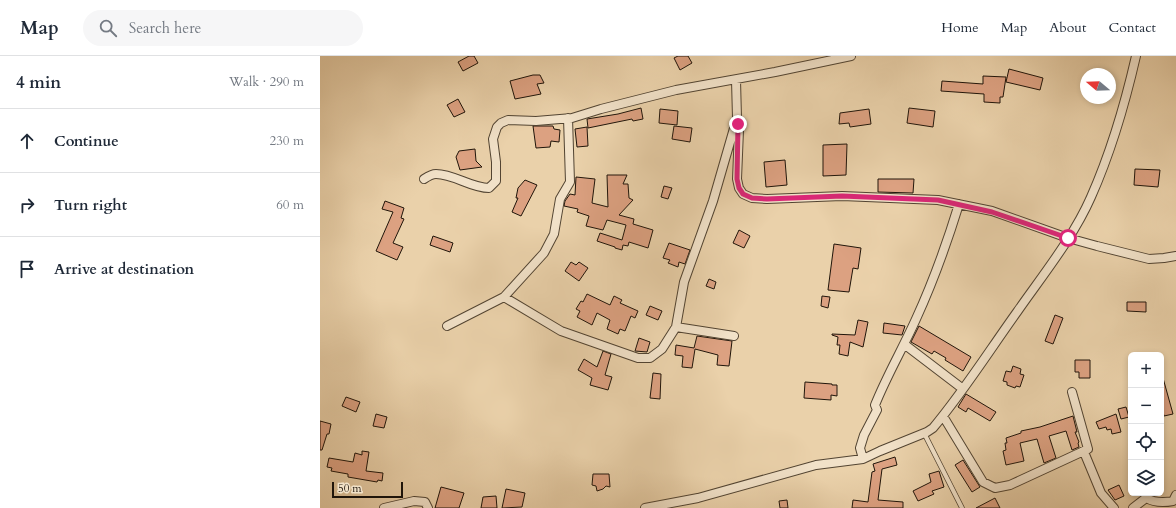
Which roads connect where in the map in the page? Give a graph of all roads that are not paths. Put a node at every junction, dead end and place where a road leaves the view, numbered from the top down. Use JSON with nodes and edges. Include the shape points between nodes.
{"nodes":[{"id":1,"x":851,"y":56,"type":"edge"},
{"id":2,"x":1136,"y":56,"type":"edge"},
{"id":3,"x":736,"y":80,"type":"junction"},
{"id":4,"x":568,"y":118,"type":"junction"},
{"id":5,"x":736,"y":118,"type":"junction"},
{"id":6,"x":424,"y":179,"type":"dead end"},
{"id":7,"x":959,"y":204,"type":"junction"},
{"id":8,"x":1068,"y":238,"type":"junction"},
{"id":9,"x":1176,"y":256,"type":"edge"},
{"id":10,"x":504,"y":297,"type":"junction"},
{"id":11,"x":447,"y":326,"type":"dead end"},
{"id":12,"x":676,"y":327,"type":"junction"},
{"id":13,"x":734,"y":336,"type":"dead end"},
{"id":14,"x":904,"y":344,"type":"junction"},
{"id":15,"x":963,"y":389,"type":"junction"},
{"id":16,"x":1072,"y":392,"type":"dead end"},
{"id":17,"x":943,"y":416,"type":"junction"},
{"id":18,"x":924,"y":433,"type":"junction"},
{"id":19,"x":1084,"y":452,"type":"junction"},
{"id":20,"x":863,"y":459,"type":"junction"},
{"id":21,"x":1176,"y":495,"type":"edge"},
{"id":22,"x":384,"y":508,"type":"edge"},
{"id":23,"x":428,"y":508,"type":"edge"},
{"id":24,"x":645,"y":508,"type":"edge"},
{"id":25,"x":962,"y":508,"type":"edge"},
{"id":26,"x":1114,"y":508,"type":"edge"},
{"id":27,"x":1133,"y":508,"type":"edge"}],
"edges":[{"from":1,"to":3,"type":"street"},
{"from":2,"to":8,"type":"street","via":[[1111,144],[1090,199]]},
{"from":3,"to":4,"type":"street","via":[[676,90]]},
{"from":3,"to":5,"type":"street"},
{"from":4,"to":6,"type":"street","via":[[508,120],[501,123],[497,127],[494,139],[496,180],[489,188],[435,174]]},
{"from":4,"to":10,"type":"street","via":[[570,182],[560,199],[554,234],[544,253]]},
{"from":5,"to":7,"type":"street","via":[[739,130],[737,179],[743,194],[752,198],[842,196],[938,200]]},
{"from":5,"to":12,"type":"street","via":[[713,201],[684,282]]},
{"from":7,"to":8,"type":"street","via":[[992,212]]},
{"from":7,"to":14,"type":"street","via":[[944,251]]},
{"from":8,"to":9,"type":"street","via":[[1149,259]]},
{"from":8,"to":15,"type":"street"},
{"from":10,"to":11,"type":"street"},
{"from":10,"to":12,"type":"street","via":[[561,331],[638,358],[650,358],[662,349]]},
{"from":12,"to":13,"type":"street"},
{"from":14,"to":15,"type":"street"},
{"from":14,"to":20,"type":"street","via":[[875,405],[877,410],[864,435],[860,448]]},
{"from":15,"to":17,"type":"street"},
{"from":16,"to":19,"type":"street","via":[[1088,449]]},
{"from":17,"to":18,"type":"street","via":[[933,428]]},
{"from":17,"to":19,"type":"street","via":[[983,482],[995,488]]},
{"from":18,"to":20,"type":"street"},
{"from":18,"to":25,"type":"lane"},
{"from":19,"to":26,"type":"street","via":[[1101,493]]},
{"from":20,"to":24,"type":"street","via":[[816,465],[698,498]]},
{"from":21,"to":27,"type":"street","via":[[1173,501],[1164,503],[1146,498]]},
{"from":22,"to":23,"type":"street","via":[[414,501],[424,502]]}]}
